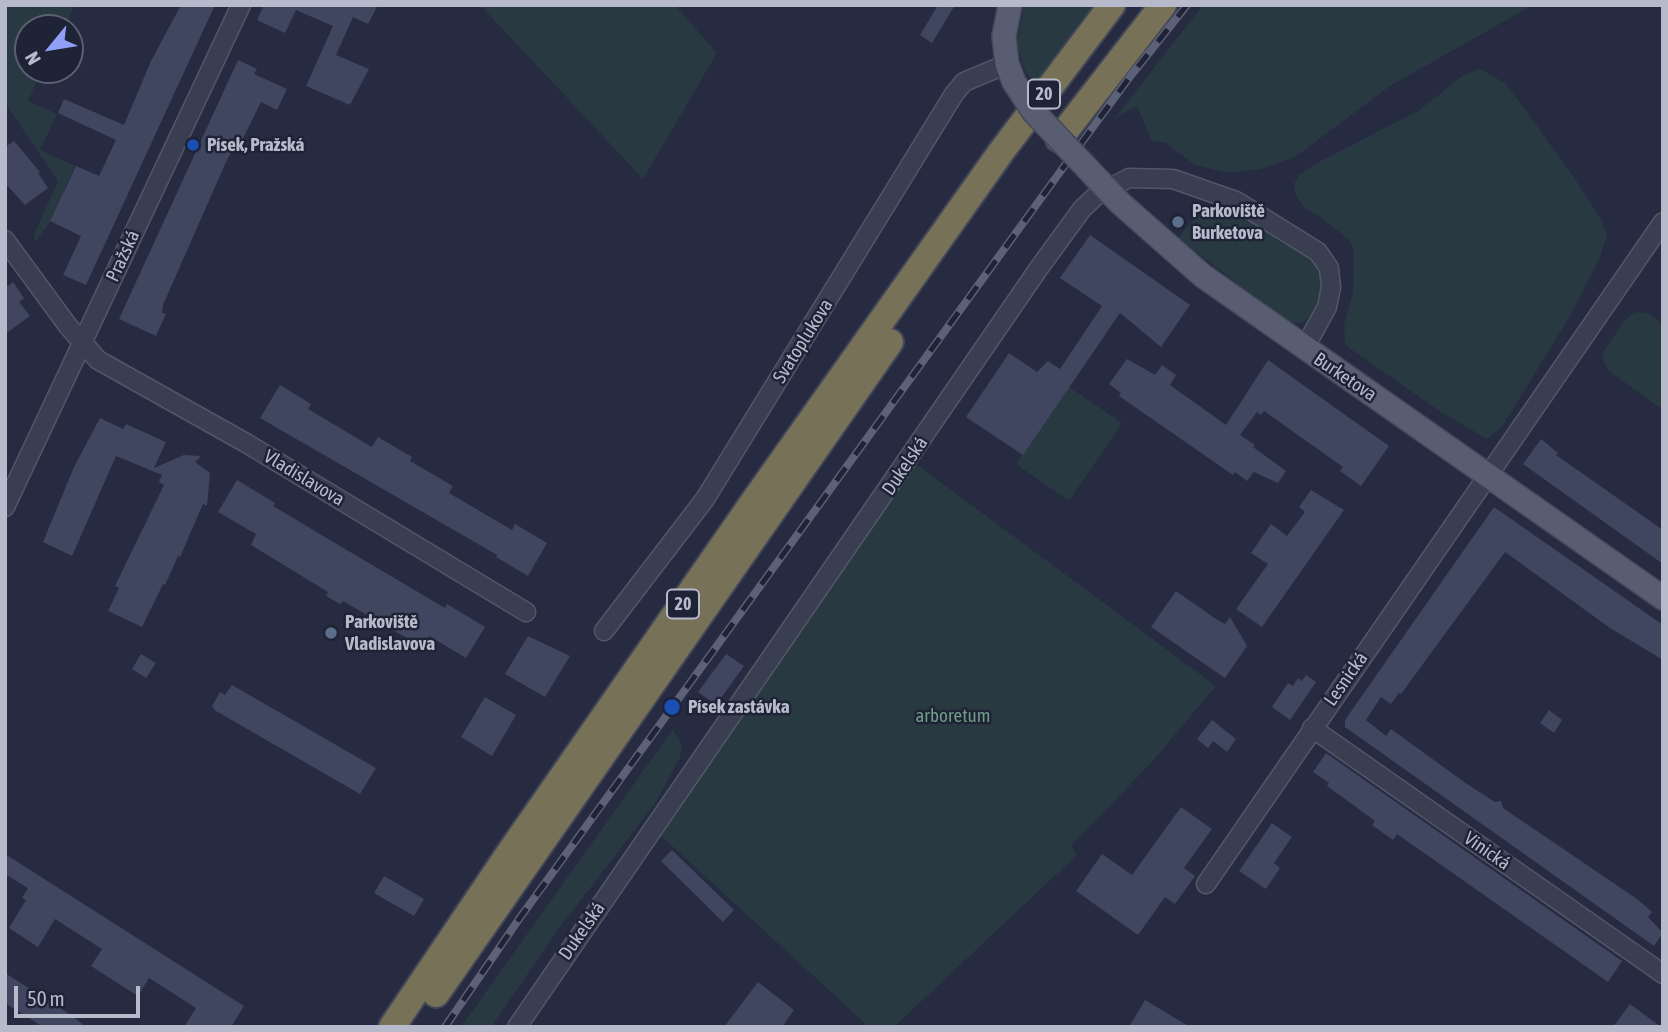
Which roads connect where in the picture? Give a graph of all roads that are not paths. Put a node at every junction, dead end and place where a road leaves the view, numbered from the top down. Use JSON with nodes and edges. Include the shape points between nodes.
{"nodes":[{"id":1,"x":241,"y":5,"type":"edge"},
{"id":2,"x":1010,"y":5,"type":"edge"},
{"id":3,"x":1112,"y":5,"type":"edge"},
{"id":4,"x":1131,"y":5,"type":"edge"},
{"id":5,"x":1163,"y":5,"type":"edge"},
{"id":6,"x":1011,"y":73,"type":"junction"},
{"id":7,"x":1059,"y":139,"type":"junction"},
{"id":8,"x":1663,"y":222,"type":"edge"},
{"id":9,"x":5,"y":240,"type":"edge"},
{"id":10,"x":83,"y":345,"type":"junction"},
{"id":11,"x":1304,"y":349,"type":"junction"},
{"id":12,"x":1489,"y":475,"type":"junction"},
{"id":13,"x":5,"y":507,"type":"edge"},
{"id":14,"x":1663,"y":598,"type":"edge"},
{"id":15,"x":526,"y":612,"type":"dead end"},
{"id":16,"x":604,"y":631,"type":"dead end"},
{"id":17,"x":1312,"y":728,"type":"junction"},
{"id":18,"x":1206,"y":884,"type":"dead end"},
{"id":19,"x":1663,"y":974,"type":"edge"},
{"id":20,"x":392,"y":1027,"type":"edge"},
{"id":21,"x":413,"y":1027,"type":"edge"},
{"id":22,"x":517,"y":1027,"type":"edge"}],
"edges":[{"from":1,"to":10,"type":"street","name":"Pražská"},
{"from":2,"to":6,"type":"main road","via":[[1004,36]]},
{"from":3,"to":20,"type":"highway","number":"20","via":[[754,501]]},
{"from":4,"to":21,"type":"highway","number":"20","via":[[1060,95]]},
{"from":5,"to":7,"type":"highway"},
{"from":6,"to":7,"type":"main road","name":"Burketova","bridge":true,"via":[[1033,111]]},
{"from":6,"to":16,"type":"street","name":"Svatoplukova","via":[[964,82],[954,94],[705,499]]},
{"from":7,"to":11,"type":"main road","name":"Burketova","bridge":true,"via":[[1120,203],[1203,276]]},
{"from":8,"to":12,"type":"street"},
{"from":9,"to":10,"type":"street","name":"Vladislavova"},
{"from":10,"to":13,"type":"street","name":"Pražská"},
{"from":10,"to":15,"type":"street","name":"Vladislavova","via":[[98,360],[246,443]]},
{"from":11,"to":12,"type":"main road","name":"Burketova"},
{"from":11,"to":22,"type":"street","name":"Dukelská","via":[[1327,307],[1331,287],[1329,268],[1318,253],[1236,201],[1173,179],[1129,178],[1098,194],[1039,268]]},
{"from":12,"to":14,"type":"main road","name":"Burketova"},
{"from":12,"to":17,"type":"street","name":"Lesnická"},
{"from":17,"to":18,"type":"street","name":"Lesnická"},
{"from":17,"to":19,"type":"street","name":"Vinická"}]}
